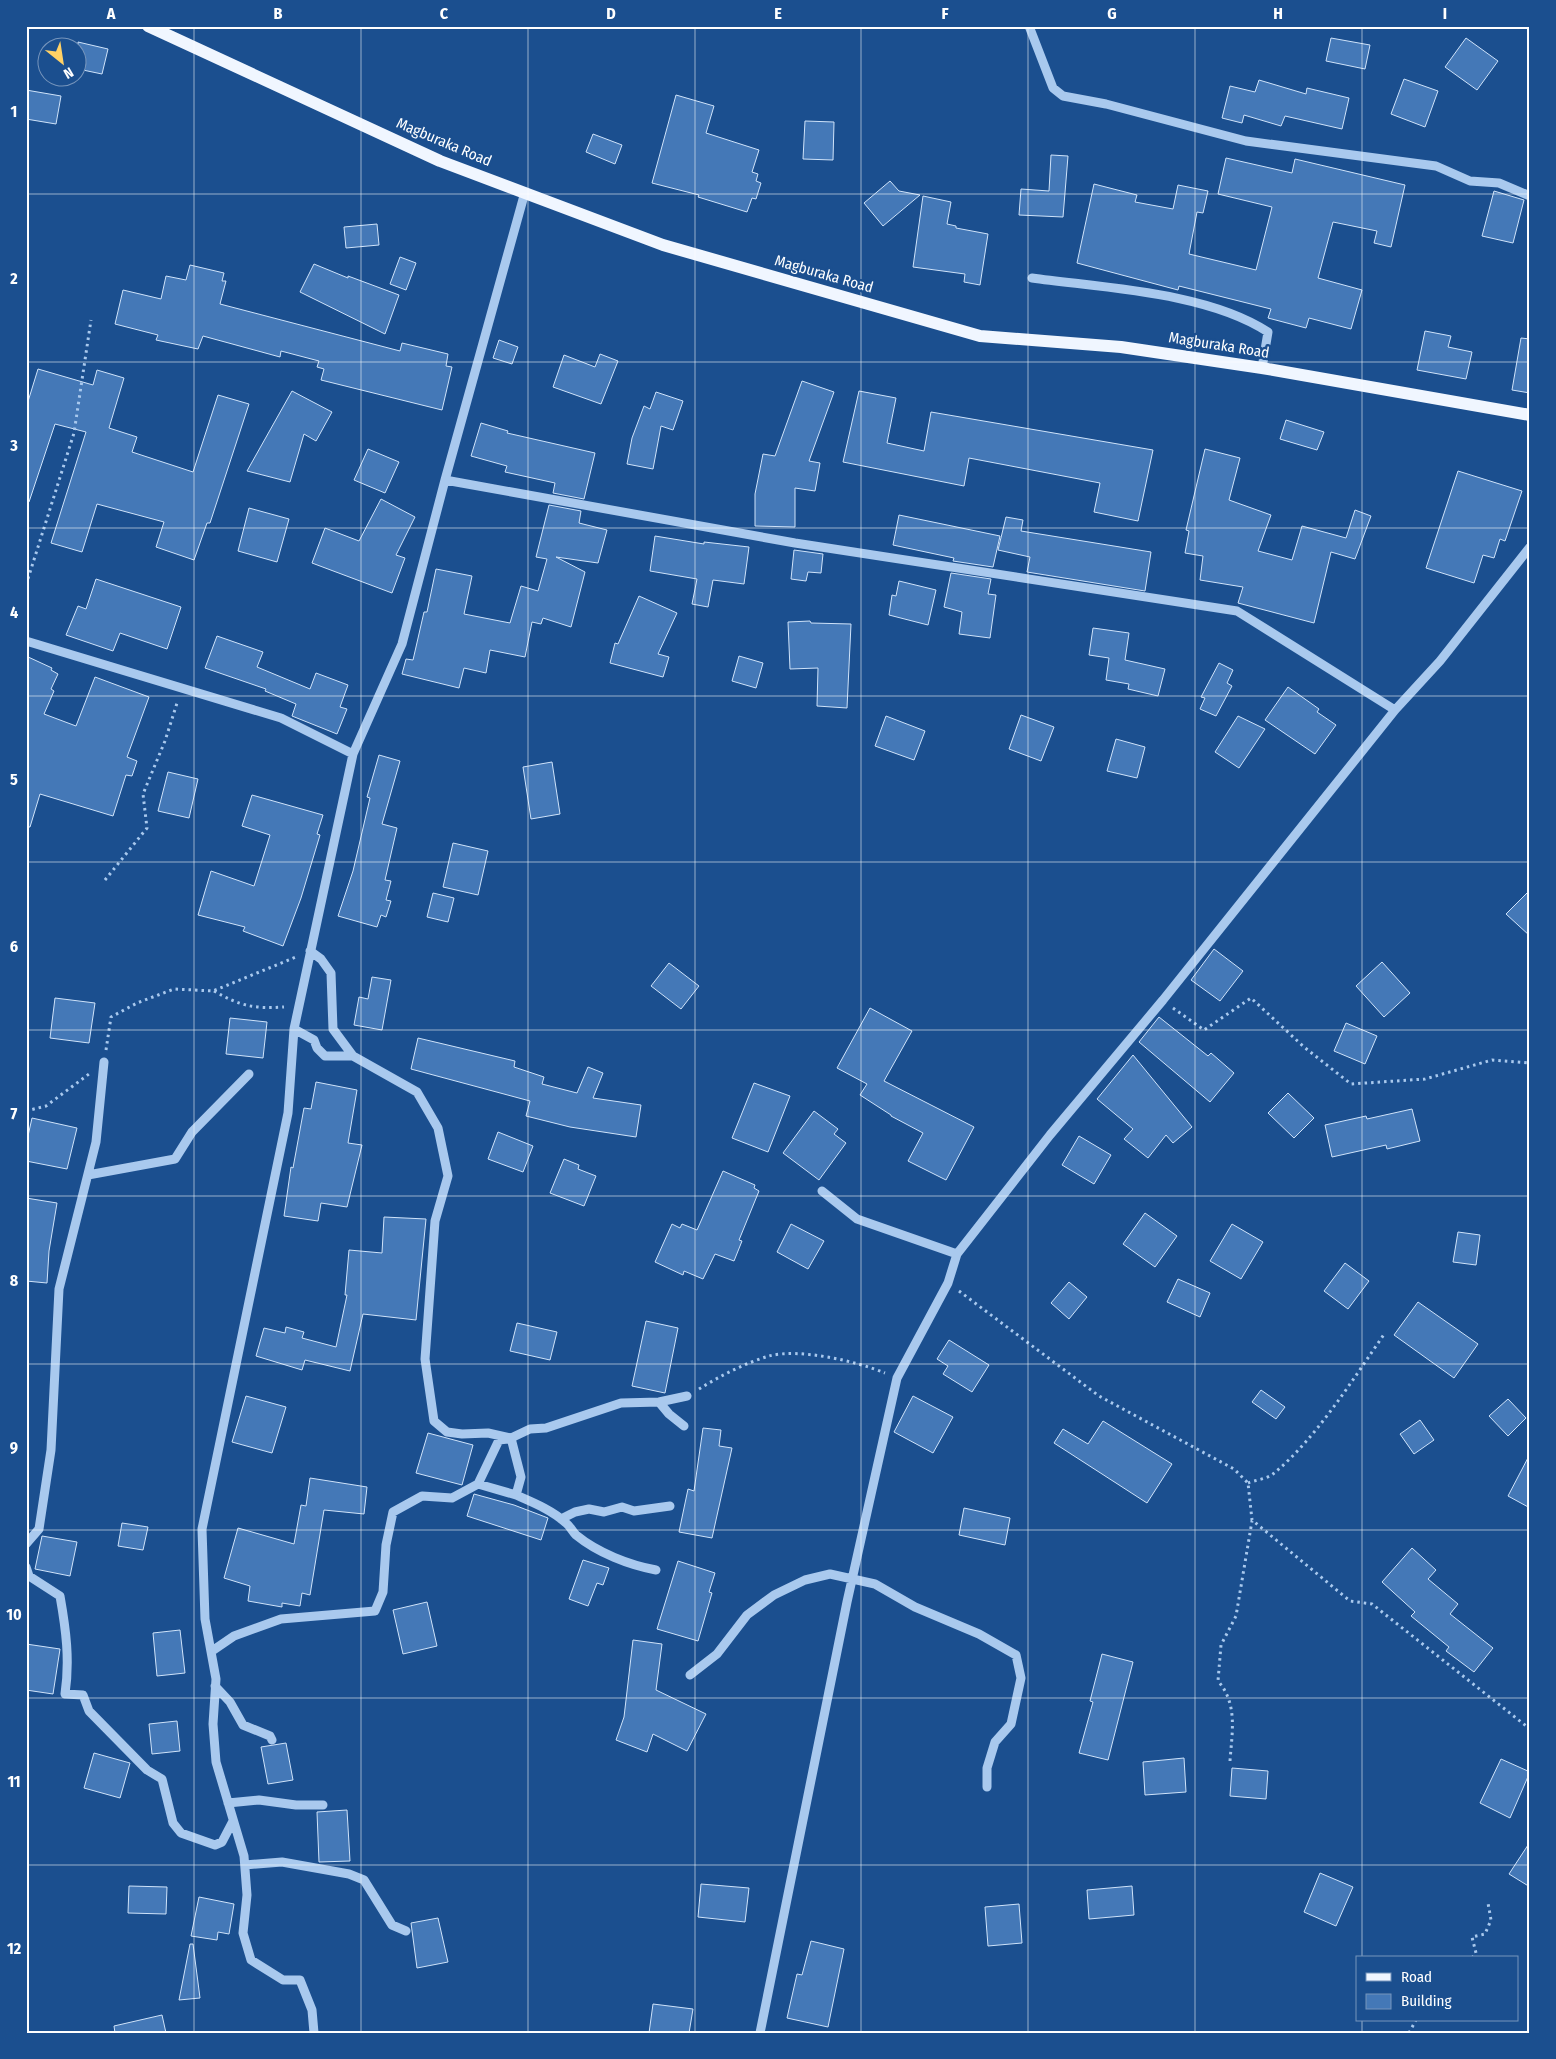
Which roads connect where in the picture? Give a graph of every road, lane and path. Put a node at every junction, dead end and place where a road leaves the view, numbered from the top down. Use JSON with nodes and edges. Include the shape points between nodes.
{"nodes":[{"id":1,"x":148,"y":26,"type":"edge"},
{"id":2,"x":1030,"y":26,"type":"edge"},
{"id":3,"x":525,"y":192,"type":"junction"},
{"id":4,"x":1530,"y":196,"type":"edge"},
{"id":5,"x":1032,"y":278,"type":"dead end"},
{"id":6,"x":91,"y":320,"type":"dead end"},
{"id":7,"x":1262,"y":368,"type":"junction"},
{"id":8,"x":1530,"y":415,"type":"edge"},
{"id":9,"x":445,"y":480,"type":"junction"},
{"id":10,"x":1530,"y":547,"type":"edge"},
{"id":11,"x":26,"y":585,"type":"edge"},
{"id":12,"x":26,"y":641,"type":"edge"},
{"id":13,"x":182,"y":688,"type":"junction"},
{"id":14,"x":1395,"y":710,"type":"junction"},
{"id":15,"x":353,"y":754,"type":"junction"},
{"id":16,"x":105,"y":880,"type":"dead end"},
{"id":17,"x":310,"y":951,"type":"junction"},
{"id":18,"x":213,"y":991,"type":"junction"},
{"id":19,"x":1163,"y":1000,"type":"junction"},
{"id":20,"x":299,"y":1006,"type":"junction"},
{"id":21,"x":294,"y":1030,"type":"junction"},
{"id":22,"x":353,"y":1056,"type":"junction"},
{"id":23,"x":104,"y":1062,"type":"junction"},
{"id":24,"x":1530,"y":1063,"type":"edge"},
{"id":25,"x":249,"y":1074,"type":"dead end"},
{"id":26,"x":26,"y":1111,"type":"edge"},
{"id":27,"x":88,"y":1175,"type":"junction"},
{"id":28,"x":822,"y":1191,"type":"dead end"},
{"id":29,"x":957,"y":1254,"type":"junction"},
{"id":30,"x":948,"y":1283,"type":"junction"},
{"id":31,"x":1385,"y":1333,"type":"dead end"},
{"id":32,"x":898,"y":1378,"type":"junction"},
{"id":33,"x":687,"y":1396,"type":"joint"},
{"id":34,"x":659,"y":1402,"type":"junction"},
{"id":35,"x":684,"y":1426,"type":"dead end"},
{"id":36,"x":512,"y":1438,"type":"junction"},
{"id":37,"x":1248,"y":1482,"type":"junction"},
{"id":38,"x":478,"y":1484,"type":"junction"},
{"id":39,"x":516,"y":1495,"type":"junction"},
{"id":40,"x":670,"y":1506,"type":"dead end"},
{"id":41,"x":561,"y":1519,"type":"junction"},
{"id":42,"x":1252,"y":1520,"type":"junction"},
{"id":43,"x":28,"y":1538,"type":"edge"},
{"id":44,"x":26,"y":1568,"type":"edge"},
{"id":45,"x":656,"y":1570,"type":"dead end"},
{"id":46,"x":853,"y":1578,"type":"junction"},
{"id":47,"x":212,"y":1650,"type":"junction"},
{"id":48,"x":690,"y":1675,"type":"dead end"},
{"id":49,"x":215,"y":1686,"type":"junction"},
{"id":50,"x":1530,"y":1729,"type":"edge"},
{"id":51,"x":272,"y":1740,"type":"dead end"},
{"id":52,"x":1230,"y":1760,"type":"dead end"},
{"id":53,"x":987,"y":1787,"type":"dead end"},
{"id":54,"x":228,"y":1803,"type":"junction"},
{"id":55,"x":323,"y":1805,"type":"dead end"},
{"id":56,"x":233,"y":1821,"type":"junction"},
{"id":57,"x":245,"y":1865,"type":"junction"},
{"id":58,"x":1488,"y":1903,"type":"dead end"},
{"id":59,"x":406,"y":1931,"type":"dead end"},
{"id":60,"x":1474,"y":1956,"type":"edge"},
{"id":61,"x":314,"y":2033,"type":"edge"},
{"id":62,"x":760,"y":2033,"type":"edge"}],
"edges":[{"from":1,"to":3,"type":"main road","name":"Magburaka Road","via":[[440,162]]},
{"from":2,"to":4,"type":"street","via":[[1053,88],[1063,96],[1246,141],[1436,166],[1470,180],[1499,183]]},
{"from":3,"to":7,"type":"main road","name":"Magburaka Road","via":[[663,245],[980,336],[1121,347]]},
{"from":3,"to":9,"type":"street"},
{"from":5,"to":7,"type":"street","via":[[1174,298],[1242,317],[1268,332]]},
{"from":6,"to":11,"type":"path","via":[[74,433]]},
{"from":7,"to":8,"type":"main road","name":"Magburaka Road"},
{"from":9,"to":14,"type":"street","via":[[795,543],[1237,611]]},
{"from":9,"to":15,"type":"street","via":[[402,644]]},
{"from":10,"to":14,"type":"street","via":[[1440,661]]},
{"from":12,"to":13,"type":"street"},
{"from":13,"to":15,"type":"street","via":[[281,718]]},
{"from":13,"to":16,"type":"path","via":[[143,794],[147,828]]},
{"from":14,"to":19,"type":"street"},
{"from":15,"to":17,"type":"street"},
{"from":17,"to":18,"type":"path"},
{"from":17,"to":20,"type":"street"},
{"from":17,"to":22,"type":"street","via":[[331,973],[333,1029]]},
{"from":18,"to":20,"type":"path","via":[[237,1004],[257,1008]]},
{"from":18,"to":23,"type":"path","via":[[174,989],[111,1017]]},
{"from":19,"to":24,"type":"path","via":[[1204,1030],[1251,998],[1351,1084],[1424,1079],[1492,1060]]},
{"from":19,"to":29,"type":"street","via":[[1050,1135]]},
{"from":20,"to":21,"type":"street"},
{"from":21,"to":22,"type":"street","via":[[314,1040],[325,1056]]},
{"from":21,"to":47,"type":"street","via":[[288,1113],[202,1529],[205,1619]]},
{"from":22,"to":36,"type":"street","via":[[417,1092],[438,1128],[448,1176],[435,1220],[425,1359],[434,1421],[447,1432],[488,1433]]},
{"from":23,"to":26,"type":"path","via":[[46,1106]]},
{"from":23,"to":27,"type":"street","via":[[96,1142]]},
{"from":25,"to":27,"type":"street","via":[[192,1132],[175,1159]]},
{"from":27,"to":43,"type":"street","via":[[59,1289],[51,1450],[39,1529]]},
{"from":28,"to":29,"type":"street","via":[[857,1219]]},
{"from":29,"to":30,"type":"street"},
{"from":30,"to":32,"type":"street"},
{"from":30,"to":37,"type":"path","via":[[1099,1396],[1234,1469]]},
{"from":31,"to":37,"type":"path","via":[[1303,1444],[1271,1475]]},
{"from":32,"to":33,"type":"path","via":[[867,1365],[810,1354],[770,1356],[716,1379]]},
{"from":32,"to":46,"type":"street"},
{"from":33,"to":34,"type":"street"},
{"from":34,"to":35,"type":"street"},
{"from":34,"to":36,"type":"street","via":[[621,1403]]},
{"from":36,"to":38,"type":"street","via":[[499,1440]]},
{"from":36,"to":39,"type":"street","via":[[521,1477]]},
{"from":37,"to":42,"type":"path"},
{"from":38,"to":39,"type":"street"},
{"from":38,"to":47,"type":"street","via":[[452,1498],[422,1496],[393,1512],[386,1546],[383,1592],[375,1611],[281,1619],[234,1636]]},
{"from":39,"to":41,"type":"street"},
{"from":40,"to":41,"type":"street","via":[[634,1511],[622,1507],[604,1512],[589,1510]]},
{"from":41,"to":45,"type":"street","via":[[575,1534],[596,1548],[640,1567]]},
{"from":42,"to":50,"type":"path","via":[[1350,1601],[1372,1604]]},
{"from":42,"to":52,"type":"path","via":[[1236,1616],[1222,1646],[1218,1681],[1227,1691],[1233,1712]]},
{"from":44,"to":56,"type":"street","via":[[29,1576],[60,1596],[68,1637],[65,1694],[84,1695],[89,1710],[147,1770],[162,1779],[173,1823],[181,1833],[215,1845],[222,1842]]},
{"from":46,"to":48,"type":"street","via":[[830,1574],[805,1580],[774,1595],[746,1615],[717,1654]]},
{"from":46,"to":53,"type":"street","via":[[875,1584],[915,1607],[970,1630],[1016,1655],[1021,1678],[1011,1724],[995,1742],[987,1768]]},
{"from":46,"to":62,"type":"street"},
{"from":47,"to":49,"type":"street"},
{"from":49,"to":51,"type":"street","via":[[230,1702],[243,1725],[270,1736]]},
{"from":49,"to":54,"type":"street","via":[[216,1762]]},
{"from":54,"to":55,"type":"street","via":[[259,1800]]},
{"from":54,"to":56,"type":"street"},
{"from":56,"to":57,"type":"street"},
{"from":57,"to":59,"type":"street","via":[[282,1862],[349,1874],[364,1880],[392,1925]]},
{"from":57,"to":61,"type":"street","via":[[247,1895],[243,1932],[251,1960],[283,1980],[300,1980],[312,2010]]},
{"from":58,"to":60,"type":"path","via":[[1491,1920],[1485,1934],[1472,1938],[1476,1953]]}]}
